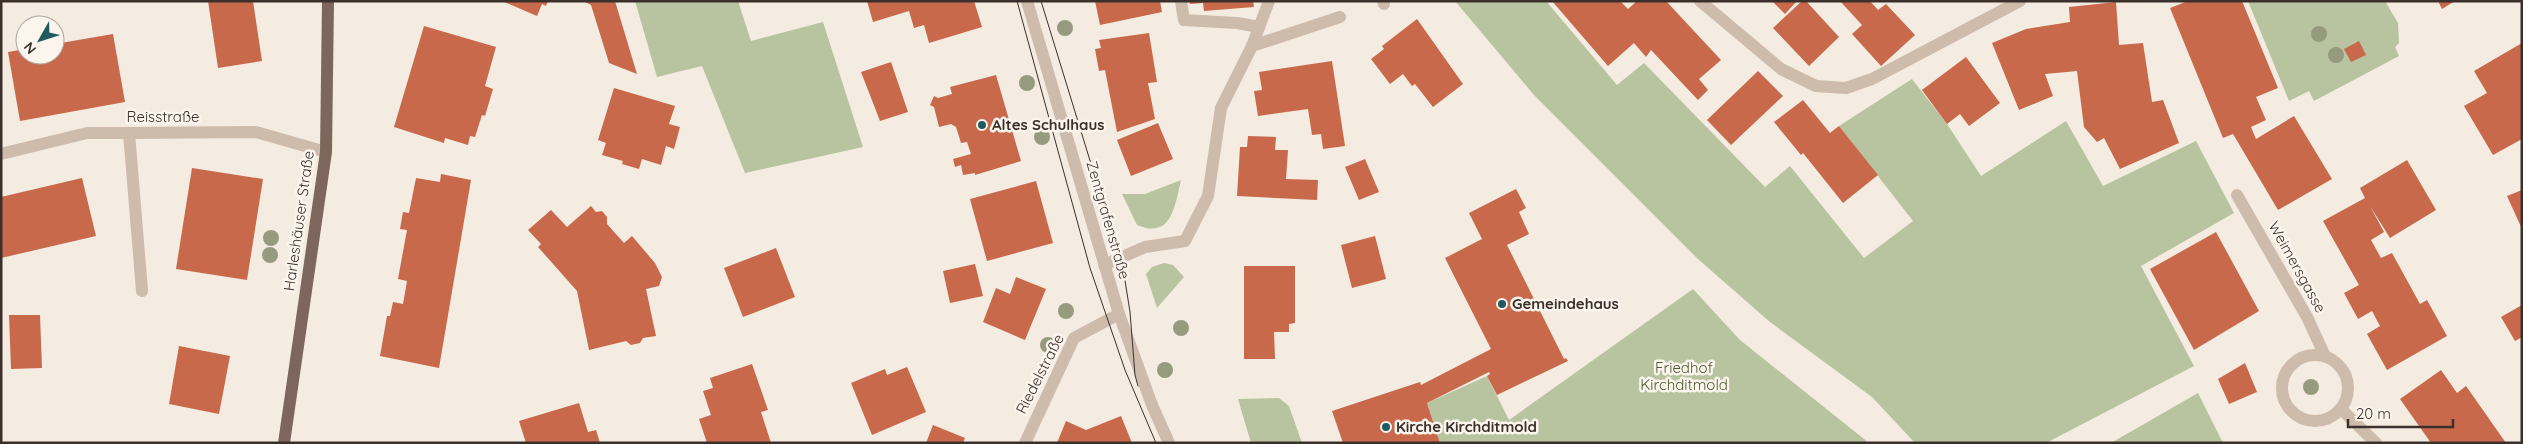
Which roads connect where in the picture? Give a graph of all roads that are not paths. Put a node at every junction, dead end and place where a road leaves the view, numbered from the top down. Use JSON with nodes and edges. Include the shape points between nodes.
{"nodes":[{"id":1,"x":328,"y":1,"type":"edge"},
{"id":2,"x":1027,"y":1,"type":"edge"},
{"id":3,"x":1182,"y":1,"type":"edge"},
{"id":4,"x":1269,"y":1,"type":"edge"},
{"id":5,"x":1700,"y":1,"type":"edge"},
{"id":6,"x":2020,"y":1,"type":"edge"},
{"id":7,"x":1340,"y":17,"type":"dead end"},
{"id":8,"x":1259,"y":27,"type":"junction"},
{"id":9,"x":1252,"y":46,"type":"junction"},
{"id":10,"x":129,"y":133,"type":"junction"},
{"id":11,"x":326,"y":152,"type":"junction"},
{"id":12,"x":1,"y":154,"type":"edge"},
{"id":13,"x":2237,"y":195,"type":"dead end"},
{"id":14,"x":1104,"y":265,"type":"junction"},
{"id":15,"x":142,"y":291,"type":"dead end"},
{"id":16,"x":1118,"y":314,"type":"junction"},
{"id":17,"x":2325,"y":356,"type":"junction"},
{"id":18,"x":2341,"y":409,"type":"junction"},
{"id":19,"x":284,"y":443,"type":"edge"},
{"id":20,"x":1025,"y":443,"type":"edge"},
{"id":21,"x":1168,"y":443,"type":"edge"},
{"id":22,"x":2376,"y":443,"type":"edge"}],
"edges":[{"from":1,"to":11,"type":"main road","name":"Harleshäuser Straße"},
{"from":2,"to":14,"type":"street","name":"Zentgrafenstraße"},
{"from":3,"to":8,"type":"street","via":[[1184,20],[1236,22]]},
{"from":4,"to":8,"type":"street"},
{"from":5,"to":6,"type":"street","via":[[1781,69],[1816,86],[1846,88],[1872,79]]},
{"from":7,"to":9,"type":"street"},
{"from":8,"to":9,"type":"street"},
{"from":9,"to":14,"type":"street","via":[[1221,108],[1208,196],[1185,241],[1145,247]]},
{"from":10,"to":11,"type":"street","name":"Reisstraße","via":[[256,132]]},
{"from":10,"to":12,"type":"street","name":"Reisstraße","via":[[87,133]]},
{"from":10,"to":15,"type":"street"},
{"from":11,"to":19,"type":"main road","name":"Harleshäuser Straße"},
{"from":13,"to":17,"type":"street","name":"Weimersgasse","via":[[2307,317]]},
{"from":14,"to":16,"type":"street","name":"Zentgrafenstraße"},
{"from":16,"to":20,"type":"street","name":"Riedelstraße","via":[[1074,338]]},
{"from":16,"to":21,"type":"street","name":"Zentgrafenstraße"},
{"from":17,"to":18,"type":"street","name":"Weimersgasse","via":[[2346,373],[2349,388]]},
{"from":17,"to":18,"type":"street","via":[[2307,356],[2289,368],[2282,389],[2285,401],[2299,417],[2312,421],[2334,416]]},
{"from":18,"to":22,"type":"street"}]}
